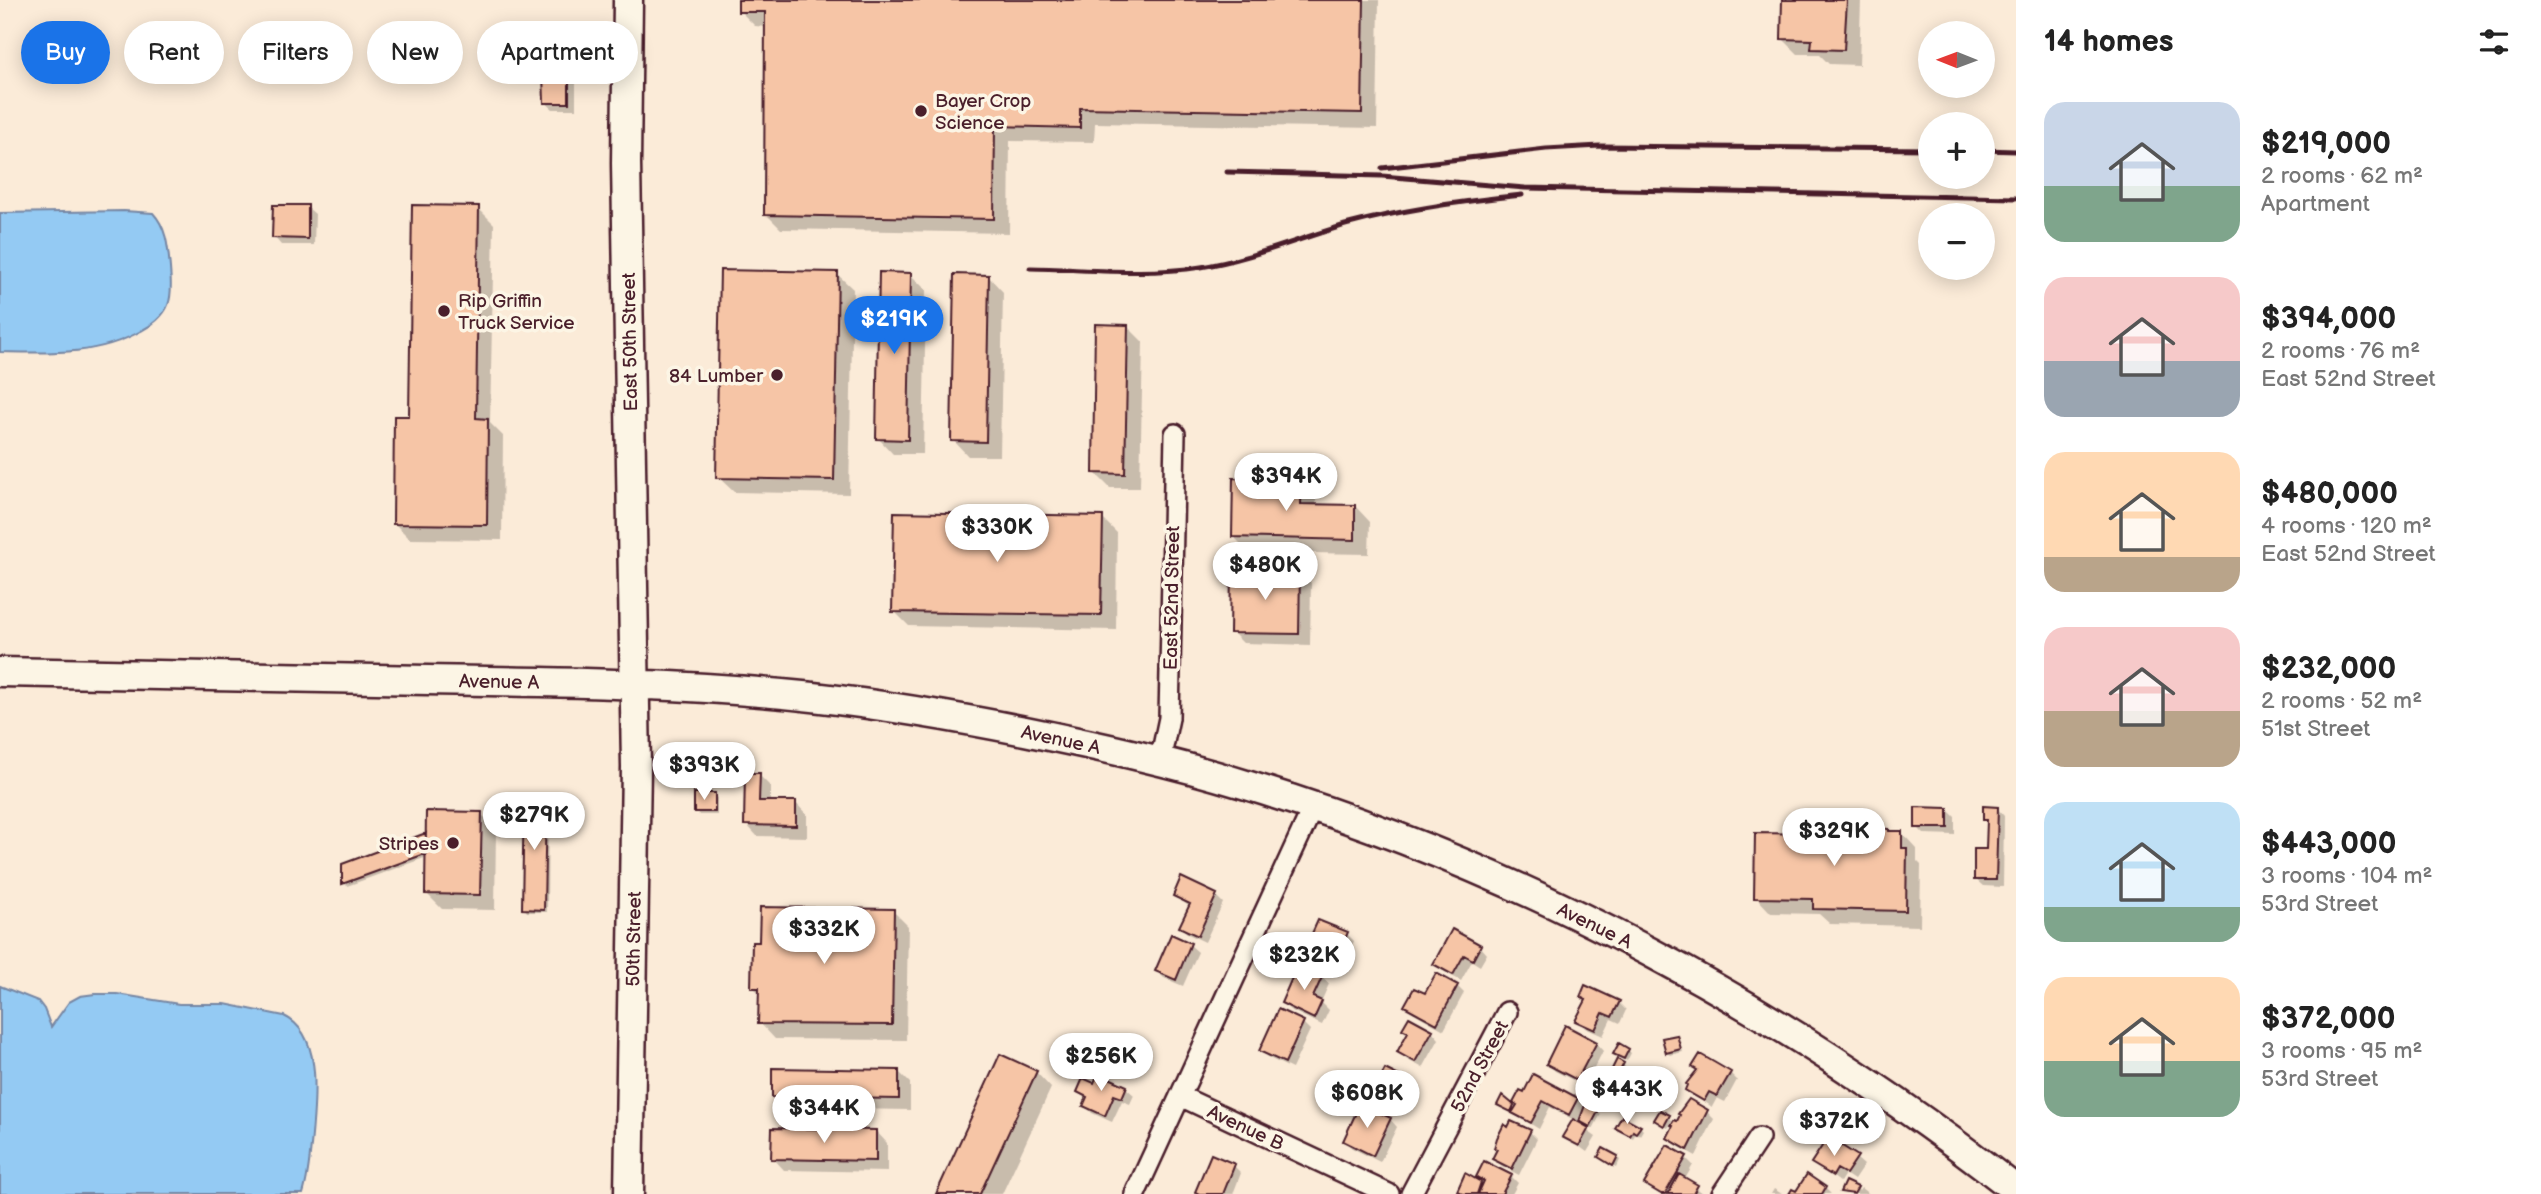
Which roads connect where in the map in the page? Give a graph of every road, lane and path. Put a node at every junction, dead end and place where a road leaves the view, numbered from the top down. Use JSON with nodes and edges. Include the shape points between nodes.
{"nodes":[{"id":1,"x":628,"y":0,"type":"edge"},
{"id":2,"x":1175,"y":434,"type":"dead end"},
{"id":3,"x":0,"y":672,"type":"edge"},
{"id":4,"x":635,"y":684,"type":"junction"},
{"id":5,"x":1160,"y":761,"type":"junction"},
{"id":6,"x":1313,"y":807,"type":"junction"},
{"id":7,"x":1507,"y":1012,"type":"dead end"},
{"id":8,"x":1180,"y":1096,"type":"junction"},
{"id":9,"x":1759,"y":1138,"type":"dead end"},
{"id":10,"x":2016,"y":1190,"type":"edge"},
{"id":11,"x":628,"y":1194,"type":"edge"},
{"id":12,"x":1135,"y":1194,"type":"edge"},
{"id":13,"x":1389,"y":1194,"type":"edge"},
{"id":14,"x":1412,"y":1194,"type":"edge"},
{"id":15,"x":1722,"y":1194,"type":"edge"}],
"edges":[{"from":1,"to":4,"type":"main road","name":"East 50th Street","via":[[626,163]]},
{"from":2,"to":5,"type":"street","name":"East 52nd Street","via":[[1168,718]]},
{"from":3,"to":4,"type":"main road","name":"Avenue A"},
{"from":4,"to":5,"type":"main road","name":"Avenue A","via":[[781,694],[907,710]]},
{"from":4,"to":11,"type":"main road","name":"50th Street"},
{"from":5,"to":6,"type":"main road","name":"Avenue A"},
{"from":6,"to":8,"type":"street"},
{"from":6,"to":10,"type":"main road","name":"Avenue A","via":[[1418,845],[1536,896],[1708,983],[1853,1071]]},
{"from":7,"to":14,"type":"street","name":"52nd Street"},
{"from":8,"to":12,"type":"street"},
{"from":8,"to":13,"type":"street","name":"Avenue B"},
{"from":9,"to":15,"type":"street"}]}
